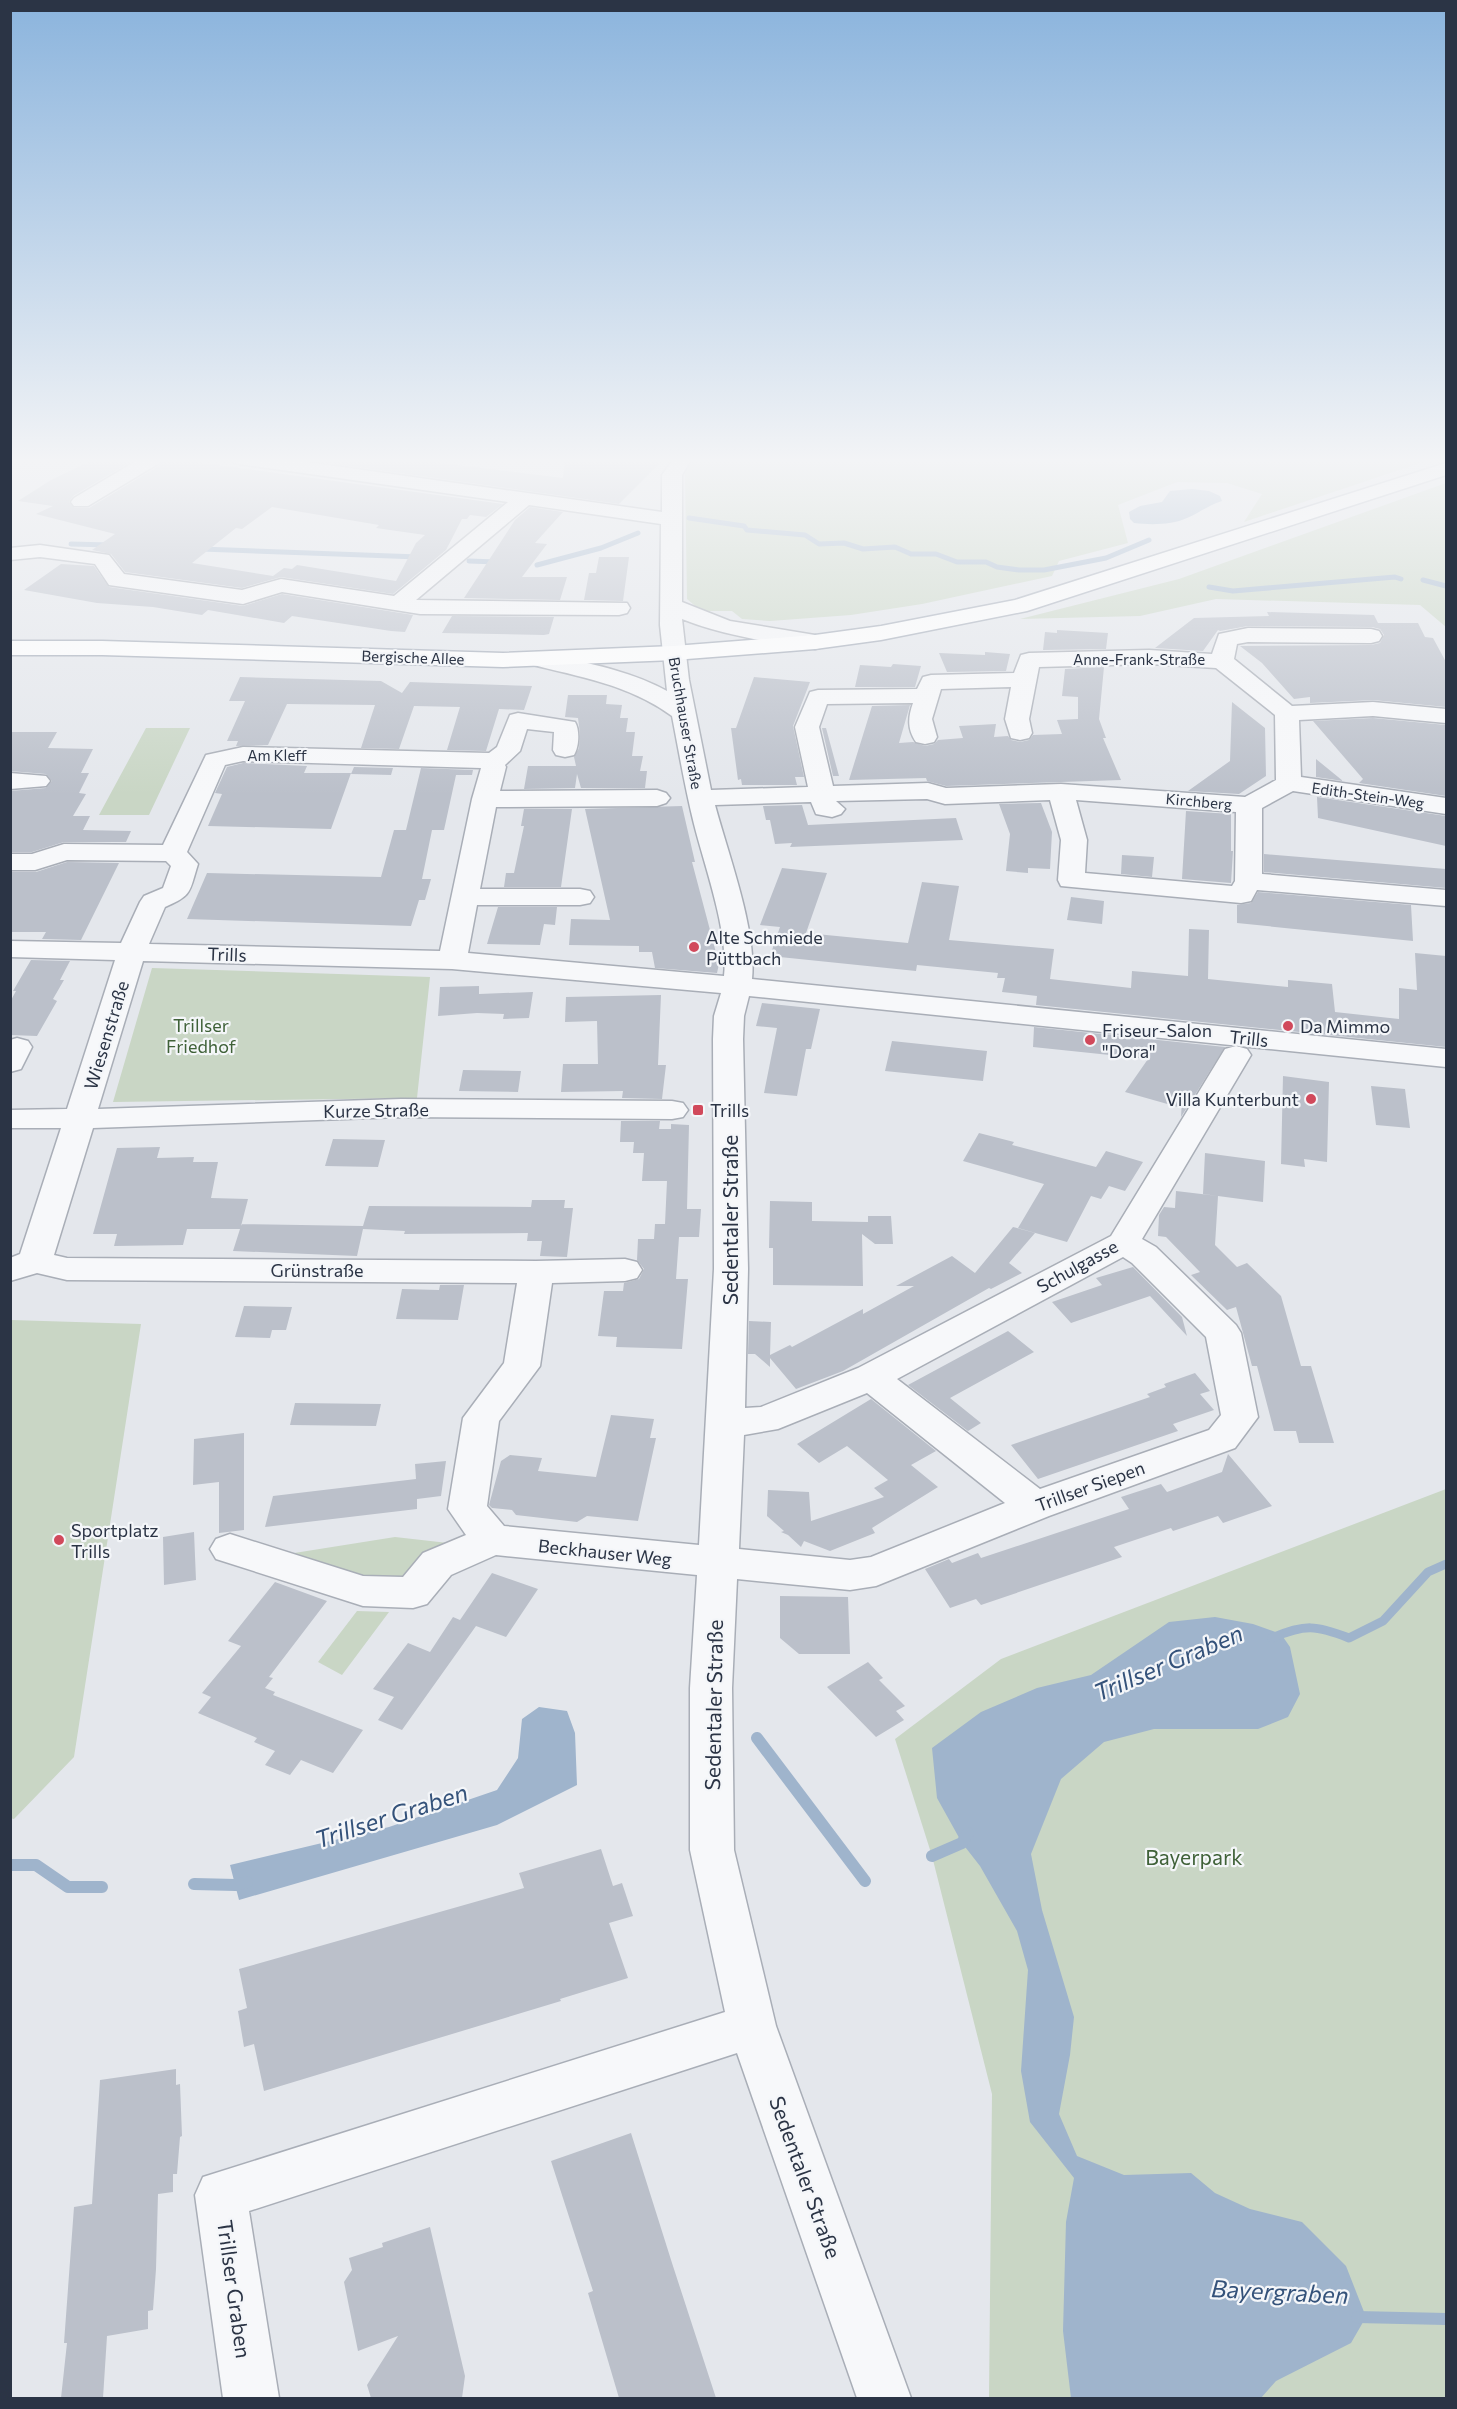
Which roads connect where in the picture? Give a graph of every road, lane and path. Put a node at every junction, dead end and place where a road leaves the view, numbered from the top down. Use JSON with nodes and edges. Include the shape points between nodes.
{"nodes":[{"id":1,"x":110,"y":570,"type":"edge"},
{"id":2,"x":438,"y":570,"type":"edge"},
{"id":3,"x":671,"y":570,"type":"edge"},
{"id":4,"x":1132,"y":570,"type":"edge"},
{"id":5,"x":397,"y":605,"type":"junction"},
{"id":6,"x":671,"y":605,"type":"junction"},
{"id":7,"x":619,"y":608,"type":"dead end"},
{"id":8,"x":1371,"y":636,"type":"dead end"},
{"id":9,"x":815,"y":642,"type":"junction"},
{"id":10,"x":10,"y":648,"type":"edge"},
{"id":11,"x":674,"y":653,"type":"junction"},
{"id":12,"x":537,"y":659,"type":"junction"},
{"id":13,"x":1222,"y":661,"type":"junction"},
{"id":14,"x":1024,"y":680,"type":"junction"},
{"id":15,"x":927,"y":696,"type":"junction"},
{"id":16,"x":682,"y":712,"type":"junction"},
{"id":17,"x":1287,"y":713,"type":"junction"},
{"id":18,"x":1446,"y":716,"type":"edge"},
{"id":19,"x":1020,"y":733,"type":"dead end"},
{"id":20,"x":925,"y":737,"type":"dead end"},
{"id":21,"x":566,"y":750,"type":"dead end"},
{"id":22,"x":491,"y":763,"type":"junction"},
{"id":23,"x":10,"y":781,"type":"edge"},
{"id":24,"x":37,"y":781,"type":"dead end"},
{"id":25,"x":1289,"y":783,"type":"junction"},
{"id":26,"x":1061,"y":792,"type":"junction"},
{"id":27,"x":821,"y":795,"type":"junction"},
{"id":28,"x":657,"y":798,"type":"dead end"},
{"id":29,"x":700,"y":798,"type":"junction"},
{"id":30,"x":485,"y":799,"type":"junction"},
{"id":31,"x":1249,"y":805,"type":"junction"},
{"id":32,"x":1446,"y":806,"type":"edge"},
{"id":33,"x":173,"y":853,"type":"junction"},
{"id":34,"x":10,"y":862,"type":"edge"},
{"id":35,"x":1248,"y":880,"type":"junction"},
{"id":36,"x":464,"y":897,"type":"junction"},
{"id":37,"x":580,"y":897,"type":"dead end"},
{"id":38,"x":1446,"y":898,"type":"edge"},
{"id":39,"x":10,"y":949,"type":"edge"},
{"id":40,"x":132,"y":951,"type":"junction"},
{"id":41,"x":452,"y":960,"type":"junction"},
{"id":42,"x":737,"y":986,"type":"junction"},
{"id":43,"x":1236,"y":1055,"type":"dead end"},
{"id":44,"x":1446,"y":1058,"type":"edge"},
{"id":45,"x":672,"y":1110,"type":"dead end"},
{"id":46,"x":10,"y":1119,"type":"edge"},
{"id":47,"x":79,"y":1119,"type":"junction"},
{"id":48,"x":1123,"y":1243,"type":"junction"},
{"id":49,"x":22,"y":1265,"type":"edge"},
{"id":50,"x":626,"y":1270,"type":"dead end"},
{"id":51,"x":536,"y":1272,"type":"junction"},
{"id":52,"x":871,"y":1377,"type":"junction"},
{"id":53,"x":726,"y":1423,"type":"junction"},
{"id":54,"x":1035,"y":1506,"type":"junction"},
{"id":55,"x":493,"y":1540,"type":"junction"},
{"id":56,"x":230,"y":1549,"type":"dead end"},
{"id":57,"x":717,"y":1564,"type":"junction"},
{"id":58,"x":752,"y":2026,"type":"junction"},
{"id":59,"x":251,"y":2398,"type":"edge"},
{"id":60,"x":884,"y":2398,"type":"edge"}],
"edges":[{"from":1,"to":5,"type":"street","via":[[117,580],[243,597],[281,585]]},
{"from":2,"to":5,"type":"street"},
{"from":3,"to":6,"type":"street","name":"Bruchhauser Straße"},
{"from":4,"to":9,"type":"main road","name":"Bergische Allee","via":[[1019,606]]},
{"from":5,"to":7,"type":"street","via":[[519,608],[522,597],[565,597],[564,608]]},
{"from":6,"to":9,"type":"street","name":"Bergische Allee","via":[[726,628]]},
{"from":6,"to":11,"type":"street","name":"Bruchhauser Straße"},
{"from":8,"to":13,"type":"street","via":[[1248,635],[1227,639]]},
{"from":9,"to":11,"type":"main road","name":"Bergische Allee"},
{"from":10,"to":12,"type":"main road","name":"Bergische Allee"},
{"from":11,"to":12,"type":"main road","name":"Bergische Allee"},
{"from":11,"to":16,"type":"street","name":"Bruchhauser Straße"},
{"from":12,"to":16,"type":"street","via":[[639,684]]},
{"from":13,"to":14,"type":"street","name":"Anne-Frank-Straße","via":[[1149,657],[1029,660]]},
{"from":13,"to":17,"type":"street","name":"Anne-Frank-Straße"},
{"from":14,"to":15,"type":"street","via":[[931,682]]},
{"from":14,"to":19,"type":"street","name":"Anne-Frank-Straße","via":[[1017,719]]},
{"from":15,"to":20,"type":"street","via":[[920,719]]},
{"from":15,"to":27,"type":"street","via":[[818,697],[807,727]]},
{"from":16,"to":29,"type":"street","name":"Bruchhauser Straße"},
{"from":17,"to":18,"type":"street","via":[[1372,709]]},
{"from":17,"to":25,"type":"street"},
{"from":21,"to":22,"type":"street","via":[[566,727],[518,720],[508,751]]},
{"from":22,"to":30,"type":"street","via":[[494,768]]},
{"from":22,"to":33,"type":"street","name":"Am Kleff","via":[[483,759],[243,754],[214,760]]},
{"from":23,"to":24,"type":"street"},
{"from":25,"to":31,"type":"street","name":"Kirchberg"},
{"from":25,"to":32,"type":"street","name":"Edith-Stein-Weg"},
{"from":26,"to":27,"type":"street","name":"Kirchberg","via":[[945,796],[933,805],[825,809]]},
{"from":26,"to":31,"type":"street","name":"Kirchberg"},
{"from":26,"to":35,"type":"street","via":[[1074,840],[1071,880],[1241,895]]},
{"from":27,"to":29,"type":"street"},
{"from":28,"to":30,"type":"street"},
{"from":29,"to":42,"type":"street","name":"Bruchhauser Straße","via":[[738,943]]},
{"from":30,"to":36,"type":"street"},
{"from":31,"to":35,"type":"street"},
{"from":33,"to":34,"type":"street","via":[[64,852],[35,862]]},
{"from":33,"to":40,"type":"street","via":[[184,864],[175,893],[154,902]]},
{"from":35,"to":38,"type":"street"},
{"from":36,"to":37,"type":"street"},
{"from":36,"to":41,"type":"street"},
{"from":39,"to":40,"type":"street","name":"Trills"},
{"from":40,"to":41,"type":"street","name":"Trills"},
{"from":40,"to":47,"type":"street","name":"Wiesenstraße"},
{"from":41,"to":42,"type":"street","name":"Trills"},
{"from":42,"to":44,"type":"street","name":"Trills"},
{"from":42,"to":53,"type":"street","name":"Sedentaler Straße","via":[[728,1038],[731,1269]]},
{"from":43,"to":48,"type":"street","name":"Schulgasse"},
{"from":45,"to":47,"type":"street","name":"Kurze Straße","via":[[401,1108]]},
{"from":46,"to":47,"type":"street"},
{"from":47,"to":49,"type":"street","name":"Wiesenstraße"},
{"from":48,"to":52,"type":"street","name":"Schulgasse"},
{"from":48,"to":54,"type":"street","name":"Trillser Siepen","via":[[1144,1256],[1223,1333],[1240,1418],[1222,1439]]},
{"from":49,"to":51,"type":"street","name":"Grünstraße","via":[[68,1269]]},
{"from":50,"to":51,"type":"street","name":"Grünstraße"},
{"from":51,"to":55,"type":"street","via":[[522,1365],[482,1418],[467,1509]]},
{"from":52,"to":53,"type":"street","name":"Schulgasse","via":[[765,1420]]},
{"from":52,"to":54,"type":"street"},
{"from":53,"to":57,"type":"street","name":"Sedentaler Straße"},
{"from":54,"to":57,"type":"street","name":"Trillser Siepen","via":[[876,1571],[850,1575]]},
{"from":55,"to":56,"type":"street","name":"Beckhauser Weg","via":[[437,1564],[413,1593],[363,1591]]},
{"from":55,"to":57,"type":"street","name":"Beckhauser Weg"},
{"from":57,"to":58,"type":"street","name":"Sedentaler Straße","via":[[711,1688],[712,1850]]},
{"from":58,"to":59,"type":"street","name":"Trillser Graben","via":[[221,2195]]},
{"from":58,"to":60,"type":"street","name":"Sedentaler Straße"}]}
